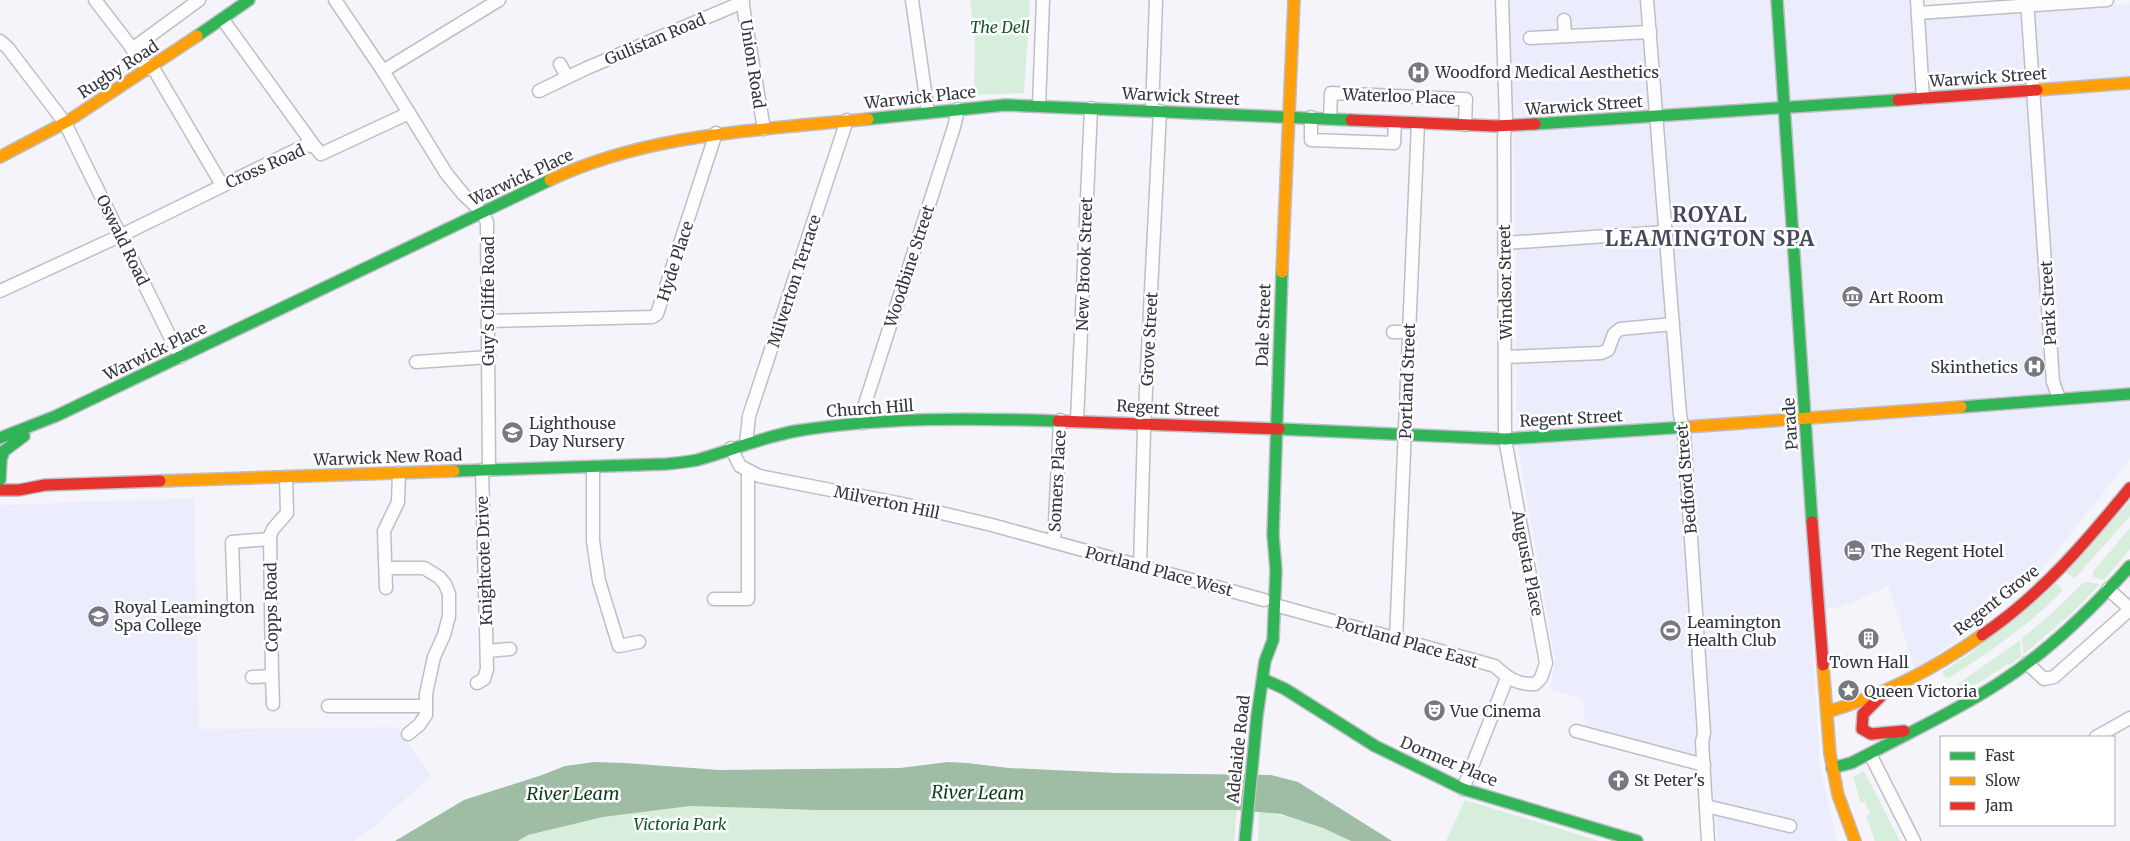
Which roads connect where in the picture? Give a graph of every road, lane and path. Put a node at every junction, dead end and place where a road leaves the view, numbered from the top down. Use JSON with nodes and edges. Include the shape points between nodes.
{"nodes":[{"id":1,"x":96,"y":0,"type":"edge"},
{"id":2,"x":199,"y":0,"type":"edge"},
{"id":3,"x":249,"y":0,"type":"edge"},
{"id":4,"x":335,"y":0,"type":"edge"},
{"id":5,"x":499,"y":0,"type":"edge"},
{"id":6,"x":912,"y":0,"type":"edge"},
{"id":7,"x":1043,"y":0,"type":"edge"},
{"id":8,"x":1156,"y":0,"type":"edge"},
{"id":9,"x":1294,"y":0,"type":"edge"},
{"id":10,"x":1502,"y":0,"type":"edge"},
{"id":11,"x":1647,"y":0,"type":"edge"},
{"id":12,"x":1777,"y":0,"type":"edge"},
{"id":13,"x":1917,"y":0,"type":"edge"},
{"id":14,"x":2107,"y":0,"type":"edge"},
{"id":15,"x":743,"y":1,"type":"edge"},
{"id":16,"x":2028,"y":3,"type":"edge"},
{"id":17,"x":1918,"y":13,"type":"junction"},
{"id":18,"x":222,"y":20,"type":"junction"},
{"id":19,"x":1564,"y":20,"type":"dead end"},
{"id":20,"x":1650,"y":32,"type":"junction"},
{"id":21,"x":1565,"y":36,"type":"junction"},
{"id":22,"x":1530,"y":38,"type":"dead end"},
{"id":23,"x":0,"y":41,"type":"edge"},
{"id":24,"x":132,"y":49,"type":"junction"},
{"id":25,"x":560,"y":64,"type":"dead end"},
{"id":26,"x":150,"y":67,"type":"junction"},
{"id":27,"x":383,"y":71,"type":"junction"},
{"id":28,"x":568,"y":77,"type":"junction"},
{"id":29,"x":2130,"y":83,"type":"edge"},
{"id":30,"x":2034,"y":90,"type":"junction"},
{"id":31,"x":539,"y":91,"type":"dead end"},
{"id":32,"x":1923,"y":98,"type":"junction"},
{"id":33,"x":1039,"y":105,"type":"junction"},
{"id":34,"x":1091,"y":108,"type":"junction"},
{"id":35,"x":1784,"y":108,"type":"junction"},
{"id":36,"x":958,"y":110,"type":"junction"},
{"id":37,"x":1156,"y":111,"type":"junction"},
{"id":38,"x":409,"y":112,"type":"junction"},
{"id":39,"x":928,"y":112,"type":"junction"},
{"id":40,"x":1289,"y":117,"type":"junction"},
{"id":41,"x":1311,"y":117,"type":"junction"},
{"id":42,"x":1656,"y":117,"type":"junction"},
{"id":43,"x":1330,"y":118,"type":"junction"},
{"id":44,"x":847,"y":120,"type":"junction"},
{"id":45,"x":1395,"y":122,"type":"junction"},
{"id":46,"x":65,"y":123,"type":"junction"},
{"id":47,"x":1418,"y":123,"type":"junction"},
{"id":48,"x":1465,"y":125,"type":"junction"},
{"id":49,"x":1505,"y":126,"type":"junction"},
{"id":50,"x":764,"y":129,"type":"junction"},
{"id":51,"x":716,"y":133,"type":"junction"},
{"id":52,"x":315,"y":147,"type":"junction"},
{"id":53,"x":0,"y":157,"type":"edge"},
{"id":54,"x":222,"y":185,"type":"junction"},
{"id":55,"x":482,"y":212,"type":"junction"},
{"id":56,"x":1665,"y":232,"type":"junction"},
{"id":57,"x":120,"y":236,"type":"junction"},
{"id":58,"x":1505,"y":243,"type":"junction"},
{"id":59,"x":0,"y":291,"type":"edge"},
{"id":60,"x":489,"y":321,"type":"junction"},
{"id":61,"x":1673,"y":324,"type":"junction"},
{"id":62,"x":1393,"y":332,"type":"dead end"},
{"id":63,"x":1409,"y":332,"type":"junction"},
{"id":64,"x":180,"y":357,"type":"junction"},
{"id":65,"x":489,"y":357,"type":"junction"},
{"id":66,"x":1506,"y":357,"type":"junction"},
{"id":67,"x":416,"y":362,"type":"dead end"},
{"id":68,"x":2130,"y":394,"type":"edge"},
{"id":69,"x":2060,"y":398,"type":"junction"},
{"id":70,"x":56,"y":416,"type":"junction"},
{"id":71,"x":1806,"y":419,"type":"junction"},
{"id":72,"x":1013,"y":420,"type":"joint"},
{"id":73,"x":1060,"y":420,"type":"junction"},
{"id":74,"x":1077,"y":421,"type":"junction"},
{"id":75,"x":863,"y":422,"type":"junction"},
{"id":76,"x":1145,"y":423,"type":"junction"},
{"id":77,"x":1683,"y":428,"type":"junction"},
{"id":78,"x":1276,"y":430,"type":"junction"},
{"id":79,"x":1405,"y":435,"type":"junction"},
{"id":80,"x":0,"y":438,"type":"edge"},
{"id":81,"x":1505,"y":439,"type":"junction"},
{"id":82,"x":746,"y":444,"type":"junction"},
{"id":83,"x":731,"y":448,"type":"junction"},
{"id":84,"x":1,"y":463,"type":"edge"},
{"id":85,"x":593,"y":467,"type":"junction"},
{"id":86,"x":486,"y":470,"type":"junction"},
{"id":87,"x":748,"y":471,"type":"junction"},
{"id":88,"x":398,"y":473,"type":"junction"},
{"id":89,"x":286,"y":477,"type":"junction"},
{"id":90,"x":0,"y":480,"type":"edge"},
{"id":91,"x":45,"y":485,"type":"junction"},
{"id":92,"x":2130,"y":488,"type":"edge"},
{"id":93,"x":0,"y":490,"type":"edge"},
{"id":94,"x":270,"y":539,"type":"junction"},
{"id":95,"x":1054,"y":542,"type":"junction"},
{"id":96,"x":1140,"y":566,"type":"junction"},
{"id":97,"x":2130,"y":566,"type":"edge"},
{"id":98,"x":386,"y":568,"type":"junction"},
{"id":99,"x":386,"y":588,"type":"dead end"},
{"id":100,"x":2108,"y":589,"type":"junction"},
{"id":101,"x":714,"y":599,"type":"dead end"},
{"id":102,"x":234,"y":601,"type":"dead end"},
{"id":103,"x":1270,"y":602,"type":"junction"},
{"id":104,"x":1396,"y":639,"type":"junction"},
{"id":105,"x":639,"y":642,"type":"dead end"},
{"id":106,"x":510,"y":649,"type":"dead end"},
{"id":107,"x":487,"y":651,"type":"junction"},
{"id":108,"x":2027,"y":663,"type":"junction"},
{"id":109,"x":272,"y":676,"type":"junction"},
{"id":110,"x":252,"y":677,"type":"dead end"},
{"id":111,"x":1507,"y":678,"type":"junction"},
{"id":112,"x":1262,"y":679,"type":"junction"},
{"id":113,"x":477,"y":684,"type":"dead end"},
{"id":114,"x":1535,"y":684,"type":"joint"},
{"id":115,"x":1884,"y":692,"type":"junction"},
{"id":116,"x":273,"y":704,"type":"dead end"},
{"id":117,"x":328,"y":706,"type":"dead end"},
{"id":118,"x":426,"y":706,"type":"junction"},
{"id":119,"x":1827,"y":712,"type":"junction"},
{"id":120,"x":2130,"y":718,"type":"edge"},
{"id":121,"x":1914,"y":729,"type":"junction"},
{"id":122,"x":1576,"y":732,"type":"dead end"},
{"id":123,"x":408,"y":734,"type":"dead end"},
{"id":124,"x":2098,"y":736,"type":"edge"},
{"id":125,"x":1870,"y":754,"type":"junction"},
{"id":126,"x":1704,"y":765,"type":"junction"},
{"id":127,"x":1832,"y":768,"type":"junction"},
{"id":128,"x":1463,"y":788,"type":"junction"},
{"id":129,"x":1706,"y":806,"type":"junction"},
{"id":130,"x":1790,"y":826,"type":"dead end"},
{"id":131,"x":1245,"y":835,"type":"edge"},
{"id":132,"x":1637,"y":841,"type":"edge"},
{"id":133,"x":1708,"y":841,"type":"edge"},
{"id":134,"x":1855,"y":841,"type":"edge"},
{"id":135,"x":1914,"y":841,"type":"edge"}],
"edges":[{"from":1,"to":24,"type":"street"},
{"from":2,"to":24,"type":"street"},
{"from":3,"to":18,"type":"main road","name":"Rugby Road"},
{"from":4,"to":27,"type":"street","name":"Guy's Cliffe Road"},
{"from":5,"to":27,"type":"street"},
{"from":6,"to":39,"type":"street"},
{"from":7,"to":33,"type":"street"},
{"from":8,"to":37,"type":"street","name":"Grove Street"},
{"from":9,"to":40,"type":"main road","name":"Dale Street"},
{"from":10,"to":49,"type":"street","name":"Windsor Street"},
{"from":11,"to":20,"type":"street","name":"Bedford Street"},
{"from":12,"to":35,"type":"main road","name":"Parade"},
{"from":13,"to":17,"type":"street"},
{"from":14,"to":16,"type":"street"},
{"from":15,"to":28,"type":"street","name":"Gulistan Road"},
{"from":15,"to":50,"type":"street","name":"Union Road"},
{"from":16,"to":17,"type":"street"},
{"from":16,"to":30,"type":"street","name":"Park Street"},
{"from":17,"to":32,"type":"street"},
{"from":18,"to":26,"type":"main road","name":"Rugby Road"},
{"from":18,"to":52,"type":"street"},
{"from":19,"to":21,"type":"street"},
{"from":20,"to":21,"type":"street"},
{"from":20,"to":42,"type":"street","name":"Bedford Street"},
{"from":21,"to":22,"type":"street"},
{"from":23,"to":46,"type":"street","name":"Oswald Road"},
{"from":24,"to":26,"type":"street"},
{"from":25,"to":28,"type":"street"},
{"from":26,"to":46,"type":"main road","name":"Rugby Road"},
{"from":26,"to":54,"type":"street"},
{"from":27,"to":38,"type":"street","name":"Guy's Cliffe Road"},
{"from":28,"to":31,"type":"street","name":"Gulistan Road"},
{"from":29,"to":30,"type":"main road","name":"Warwick Street"},
{"from":30,"to":32,"type":"main road","name":"Warwick Street"},
{"from":30,"to":69,"type":"street","name":"Park Street","via":[[2039,161],[2038,182],[2030,188],[2036,192],[2042,205],[2052,382]]},
{"from":32,"to":35,"type":"main road","name":"Warwick Street"},
{"from":33,"to":34,"type":"main road","name":"Warwick Street"},
{"from":33,"to":36,"type":"main road","name":"Warwick Place"},
{"from":34,"to":37,"type":"main road","name":"Warwick Street"},
{"from":34,"to":74,"type":"street","name":"New Brook Street"},
{"from":35,"to":42,"type":"main road","name":"Warwick Street"},
{"from":35,"to":71,"type":"main road","name":"Parade"},
{"from":36,"to":39,"type":"main road","name":"Warwick Place"},
{"from":36,"to":75,"type":"street","name":"Woodbine Street","via":[[864,410]]},
{"from":37,"to":40,"type":"main road","name":"Warwick Street"},
{"from":37,"to":76,"type":"street","name":"Grove Street"},
{"from":38,"to":52,"type":"street","name":"Cross Road","via":[[320,154]]},
{"from":38,"to":55,"type":"street","name":"Guy's Cliffe Road","via":[[446,173]]},
{"from":39,"to":44,"type":"main road","name":"Warwick Place"},
{"from":40,"to":41,"type":"main road","name":"Warwick Street"},
{"from":40,"to":78,"type":"main road","name":"Dale Street"},
{"from":41,"to":43,"type":"main road","name":"Warwick Street"},
{"from":41,"to":45,"type":"street","via":[[1311,140],[1394,144]]},
{"from":42,"to":49,"type":"main road","name":"Warwick Street"},
{"from":42,"to":56,"type":"street","name":"Bedford Street"},
{"from":43,"to":45,"type":"main road","name":"Warwick Street"},
{"from":43,"to":48,"type":"street","name":"Waterloo Place","via":[[1331,93],[1466,99]]},
{"from":44,"to":50,"type":"main road","name":"Warwick Place"},
{"from":44,"to":82,"type":"street","name":"Milverton Terrace","via":[[749,416]]},
{"from":45,"to":47,"type":"main road","name":"Warwick Street"},
{"from":46,"to":53,"type":"main road","name":"Rugby Road"},
{"from":46,"to":57,"type":"street","name":"Oswald Road"},
{"from":47,"to":48,"type":"main road","name":"Warwick Street"},
{"from":47,"to":63,"type":"street","name":"Portland Street"},
{"from":48,"to":49,"type":"main road","name":"Warwick Street"},
{"from":49,"to":58,"type":"street","name":"Windsor Street"},
{"from":50,"to":51,"type":"main road","name":"Warwick Place"},
{"from":51,"to":55,"type":"main road","name":"Warwick Place","via":[[617,154],[569,171]]},
{"from":51,"to":60,"type":"street","name":"Hyde Place","via":[[657,314],[652,317]]},
{"from":52,"to":54,"type":"street","name":"Cross Road","via":[[306,145]]},
{"from":54,"to":57,"type":"street","name":"Cross Road"},
{"from":55,"to":60,"type":"street","name":"Guy's Cliffe Road","via":[[488,231]]},
{"from":55,"to":64,"type":"main road","name":"Warwick Place"},
{"from":56,"to":58,"type":"street"},
{"from":56,"to":61,"type":"street","name":"Bedford Street"},
{"from":57,"to":59,"type":"street","name":"Cross Road"},
{"from":57,"to":64,"type":"street","name":"Oswald Road"},
{"from":58,"to":66,"type":"street","name":"Windsor Street"},
{"from":60,"to":65,"type":"street","name":"Guy's Cliffe Road"},
{"from":61,"to":66,"type":"street","via":[[1620,329],[1614,334],[1608,350],[1601,353]]},
{"from":61,"to":77,"type":"street","name":"Bedford Street"},
{"from":62,"to":63,"type":"street"},
{"from":63,"to":79,"type":"street","name":"Portland Street"},
{"from":64,"to":70,"type":"main road","name":"Warwick Place"},
{"from":65,"to":67,"type":"street"},
{"from":65,"to":86,"type":"street","name":"Guy's Cliffe Road"},
{"from":66,"to":81,"type":"street","name":"Windsor Street"},
{"from":68,"to":69,"type":"main road","name":"Regent Street"},
{"from":69,"to":71,"type":"main road","name":"Regent Street"},
{"from":70,"to":80,"type":"main road","name":"Warwick Place"},
{"from":70,"to":84,"type":"main road","name":"Warwick Place","via":[[9,446]]},
{"from":71,"to":77,"type":"main road","name":"Regent Street"},
{"from":71,"to":119,"type":"main road","name":"Parade"},
{"from":72,"to":73,"type":"main road","name":"Regent Street"},
{"from":72,"to":75,"type":"main road","name":"Church Hill"},
{"from":73,"to":74,"type":"main road","name":"Regent Street"},
{"from":73,"to":95,"type":"street","name":"Somers Place"},
{"from":74,"to":76,"type":"main road","name":"Regent Street"},
{"from":75,"to":82,"type":"main road","name":"Church Hill","via":[[796,431]]},
{"from":76,"to":78,"type":"main road","name":"Regent Street"},
{"from":76,"to":96,"type":"street","name":"Grove Street"},
{"from":77,"to":81,"type":"main road","name":"Regent Street"},
{"from":77,"to":126,"type":"street","name":"Bedford Street"},
{"from":78,"to":79,"type":"main road","name":"Regent Street"},
{"from":78,"to":103,"type":"main road","name":"Dale Street","via":[[1273,535],[1276,570]]},
{"from":79,"to":81,"type":"main road","name":"Regent Street"},
{"from":79,"to":104,"type":"street","name":"Portland Street"},
{"from":81,"to":114,"type":"street","name":"Augusta Place","via":[[1546,663]]},
{"from":82,"to":83,"type":"main road","name":"Church Hill"},
{"from":83,"to":85,"type":"main road","name":"Warwick New Road","via":[[696,460],[675,463]]},
{"from":83,"to":87,"type":"street","via":[[740,466]]},
{"from":84,"to":90,"type":"main road","name":"Warwick Place"},
{"from":84,"to":91,"type":"main road","name":"Warwick New Road","via":[[18,480]]},
{"from":85,"to":86,"type":"main road","name":"Warwick New Road"},
{"from":85,"to":105,"type":"street","via":[[593,541],[599,581],[619,646]]},
{"from":86,"to":88,"type":"main road","name":"Warwick New Road"},
{"from":86,"to":107,"type":"street","name":"Knightcote Drive"},
{"from":87,"to":95,"type":"street","name":"Milverton Hill","via":[[767,478],[961,518]]},
{"from":87,"to":101,"type":"street","via":[[748,599]]},
{"from":88,"to":89,"type":"main road","name":"Warwick New Road"},
{"from":88,"to":98,"type":"street","via":[[398,502],[384,531]]},
{"from":89,"to":91,"type":"main road","name":"Warwick New Road"},
{"from":89,"to":94,"type":"street","name":"Copps Road","via":[[287,513],[272,529]]},
{"from":91,"to":93,"type":"main road","name":"Warwick New Road"},
{"from":92,"to":115,"type":"main road","name":"Regent Grove","via":[[2046,584],[2028,599],[1932,668]]},
{"from":94,"to":102,"type":"street","name":"Copps Road","via":[[232,542]]},
{"from":94,"to":109,"type":"street","name":"Copps Road"},
{"from":95,"to":96,"type":"street","name":"Portland Place West"},
{"from":96,"to":103,"type":"street","name":"Portland Place West"},
{"from":97,"to":100,"type":"main road"},
{"from":98,"to":99,"type":"street"},
{"from":98,"to":118,"type":"street","via":[[424,568],[439,577],[448,589],[449,616],[434,657]]},
{"from":100,"to":108,"type":"main road","via":[[2071,627]]},
{"from":100,"to":108,"type":"street","via":[[2128,606],[2126,613],[2054,677],[2044,678]]},
{"from":103,"to":104,"type":"street","name":"Portland Place East"},
{"from":103,"to":112,"type":"main road","name":"Adelaide Road","via":[[1261,639],[1265,661]]},
{"from":104,"to":111,"type":"street","name":"Portland Place East","via":[[1495,666]]},
{"from":106,"to":107,"type":"street"},
{"from":107,"to":113,"type":"street","name":"Knightcote Drive","via":[[486,675]]},
{"from":108,"to":121,"type":"main road","via":[[1978,696]]},
{"from":109,"to":110,"type":"street","name":"Copps Road"},
{"from":109,"to":116,"type":"street","name":"Copps Road"},
{"from":111,"to":114,"type":"street","name":"Portland Place East","via":[[1520,684]]},
{"from":111,"to":128,"type":"street"},
{"from":112,"to":128,"type":"main road","name":"Dormer Place","via":[[1285,689],[1375,746]]},
{"from":112,"to":131,"type":"main road","name":"Adelaide Road"},
{"from":115,"to":119,"type":"main road","name":"Regent Grove"},
{"from":115,"to":121,"type":"main road","name":"Regent Grove","via":[[1861,719],[1865,731],[1871,734]]},
{"from":117,"to":118,"type":"street"},
{"from":118,"to":123,"type":"street","via":[[426,714]]},
{"from":119,"to":127,"type":"main road","name":"Parade"},
{"from":120,"to":124,"type":"street"},
{"from":121,"to":125,"type":"main road"},
{"from":122,"to":126,"type":"street"},
{"from":125,"to":127,"type":"main road","via":[[1851,764]]},
{"from":125,"to":135,"type":"street"},
{"from":126,"to":129,"type":"street","name":"Bedford Street"},
{"from":127,"to":134,"type":"main road","name":"Parade","via":[[1841,805]]},
{"from":128,"to":132,"type":"main road","name":"Dormer Place"},
{"from":129,"to":130,"type":"street"},
{"from":129,"to":133,"type":"street","name":"Bedford Street"}]}
